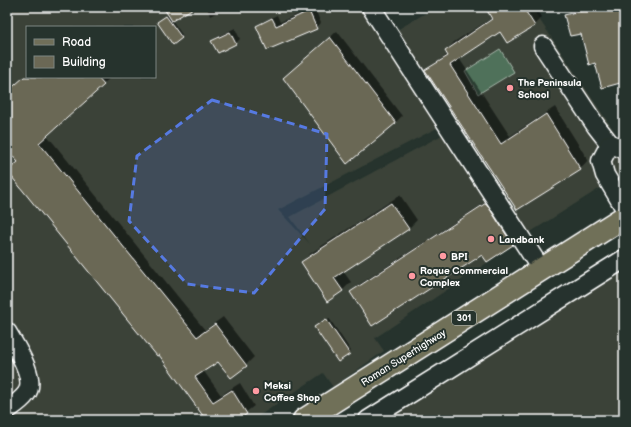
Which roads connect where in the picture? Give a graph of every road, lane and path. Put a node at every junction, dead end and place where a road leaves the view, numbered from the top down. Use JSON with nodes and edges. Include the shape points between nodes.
{"nodes":[{"id":1,"x":371,"y":7,"type":"edge"},
{"id":2,"x":544,"y":46,"type":"dead end"},
{"id":3,"x":617,"y":146,"type":"edge"},
{"id":4,"x":624,"y":208,"type":"edge"},
{"id":5,"x":624,"y":218,"type":"edge"},
{"id":6,"x":624,"y":259,"type":"edge"},
{"id":7,"x":541,"y":269,"type":"junction"},
{"id":8,"x":7,"y":332,"type":"edge"},
{"id":9,"x":7,"y":410,"type":"edge"},
{"id":10,"x":304,"y":420,"type":"edge"},
{"id":11,"x":368,"y":420,"type":"edge"}],
"edges":[{"from":1,"to":7,"type":"street"},
{"from":2,"to":3,"type":"street","via":[[591,119]]},
{"from":3,"to":4,"type":"street","via":[[601,161],[608,181]]},
{"from":5,"to":7,"type":"main road","name":"Roman Superhighway","number":"301"},
{"from":6,"to":11,"type":"street"},
{"from":7,"to":10,"type":"main road","name":"Roman Superhighway","number":"301"},
{"from":8,"to":9,"type":"street","via":[[24,362],[30,380],[28,393]]}]}
